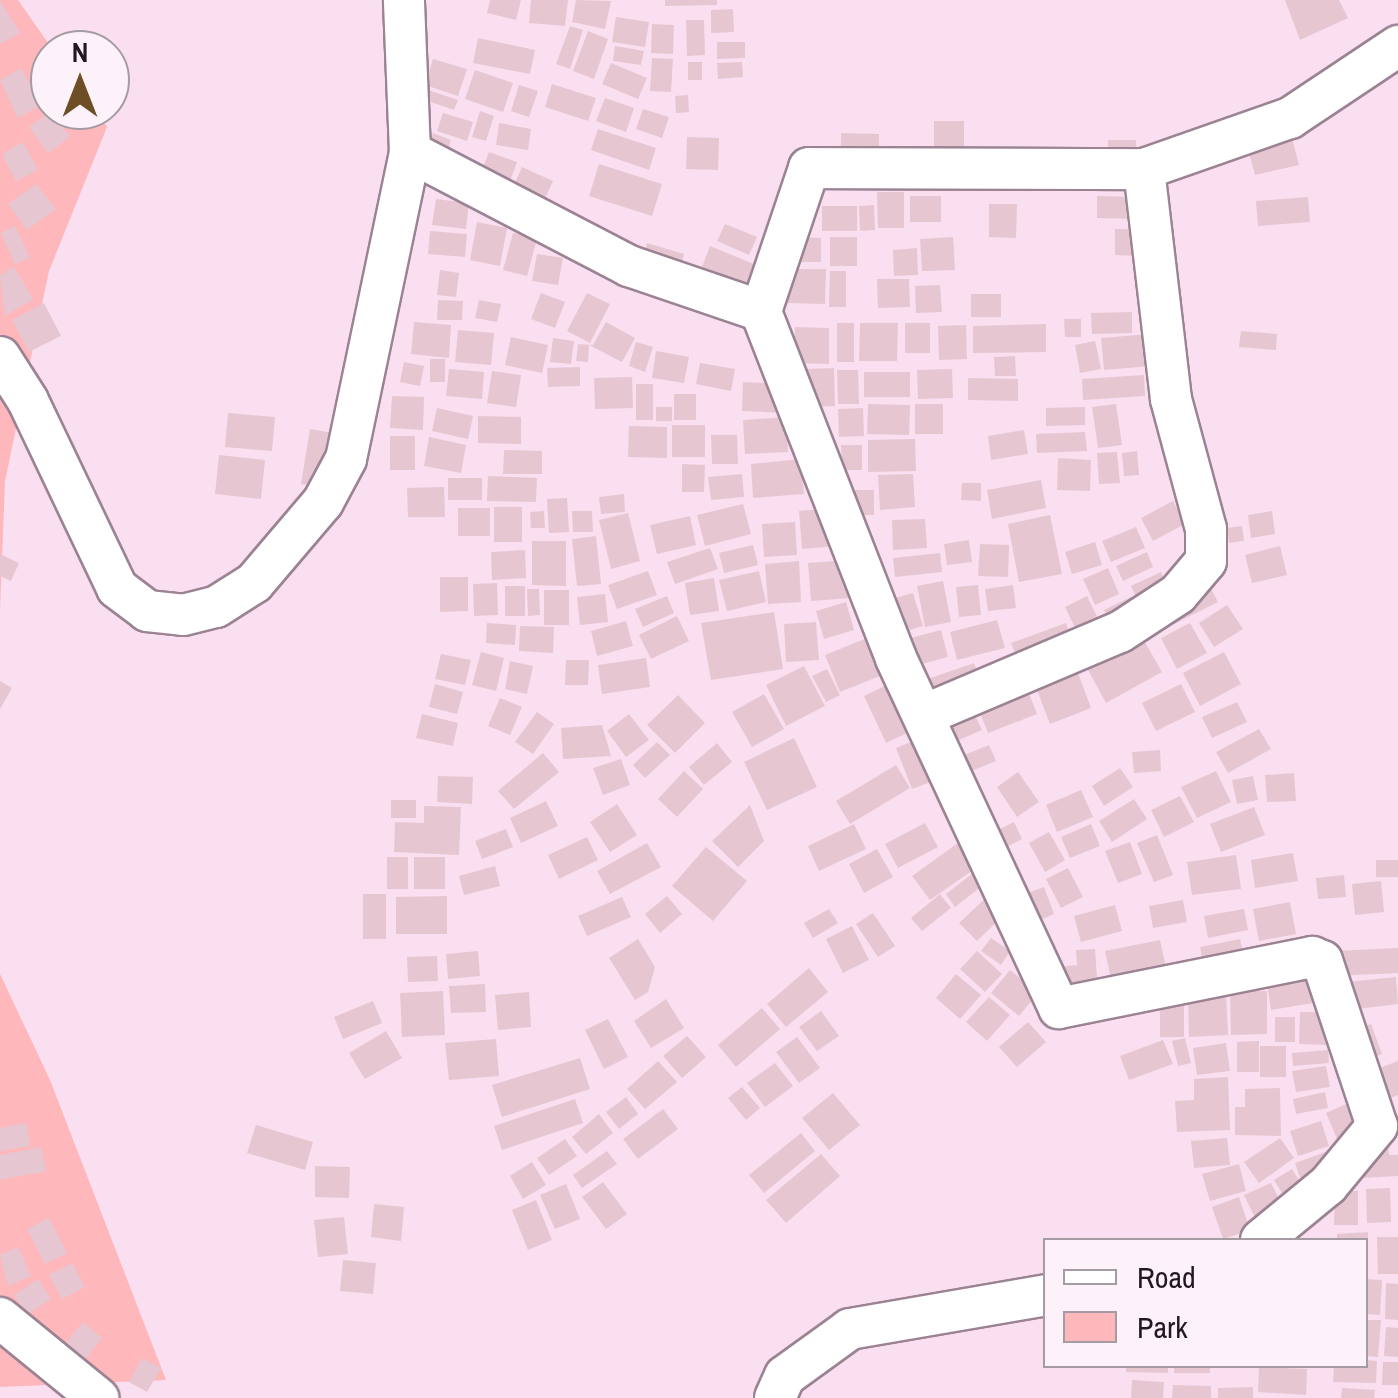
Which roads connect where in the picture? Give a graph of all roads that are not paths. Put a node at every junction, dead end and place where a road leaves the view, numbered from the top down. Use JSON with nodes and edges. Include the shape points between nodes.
{"nodes":[{"id":1,"x":404,"y":0,"type":"edge"},
{"id":2,"x":1398,"y":46,"type":"edge"},
{"id":3,"x":410,"y":152,"type":"junction"},
{"id":4,"x":1144,"y":169,"type":"junction"},
{"id":5,"x":761,"y":311,"type":"junction"},
{"id":6,"x":0,"y":357,"type":"edge"},
{"id":7,"x":924,"y":715,"type":"junction"},
{"id":8,"x":1385,"y":1106,"type":"edge"},
{"id":9,"x":1263,"y":1238,"type":"edge"},
{"id":10,"x":1043,"y":1296,"type":"edge"},
{"id":11,"x":0,"y":1318,"type":"edge"},
{"id":12,"x":98,"y":1398,"type":"edge"},
{"id":13,"x":775,"y":1398,"type":"edge"}],
"edges":[{"from":1,"to":3,"type":"street"},
{"from":2,"to":4,"type":"street","via":[[1290,118]]},
{"from":3,"to":5,"type":"street","via":[[630,266]]},
{"from":3,"to":6,"type":"street","via":[[346,459],[323,502],[254,583],[216,607],[182,615],[147,610],[116,588],[28,401]]},
{"from":4,"to":5,"type":"street","via":[[814,166],[806,171]]},
{"from":4,"to":7,"type":"street","via":[[1171,398],[1206,529],[1206,561],[1178,594],[1120,632]]},
{"from":5,"to":7,"type":"street"},
{"from":7,"to":8,"type":"street","via":[[1060,1008],[1318,958]]},
{"from":8,"to":9,"type":"street","via":[[1375,1132],[1328,1185]]},
{"from":10,"to":13,"type":"street","via":[[850,1330],[786,1376]]},
{"from":11,"to":12,"type":"street"}]}
